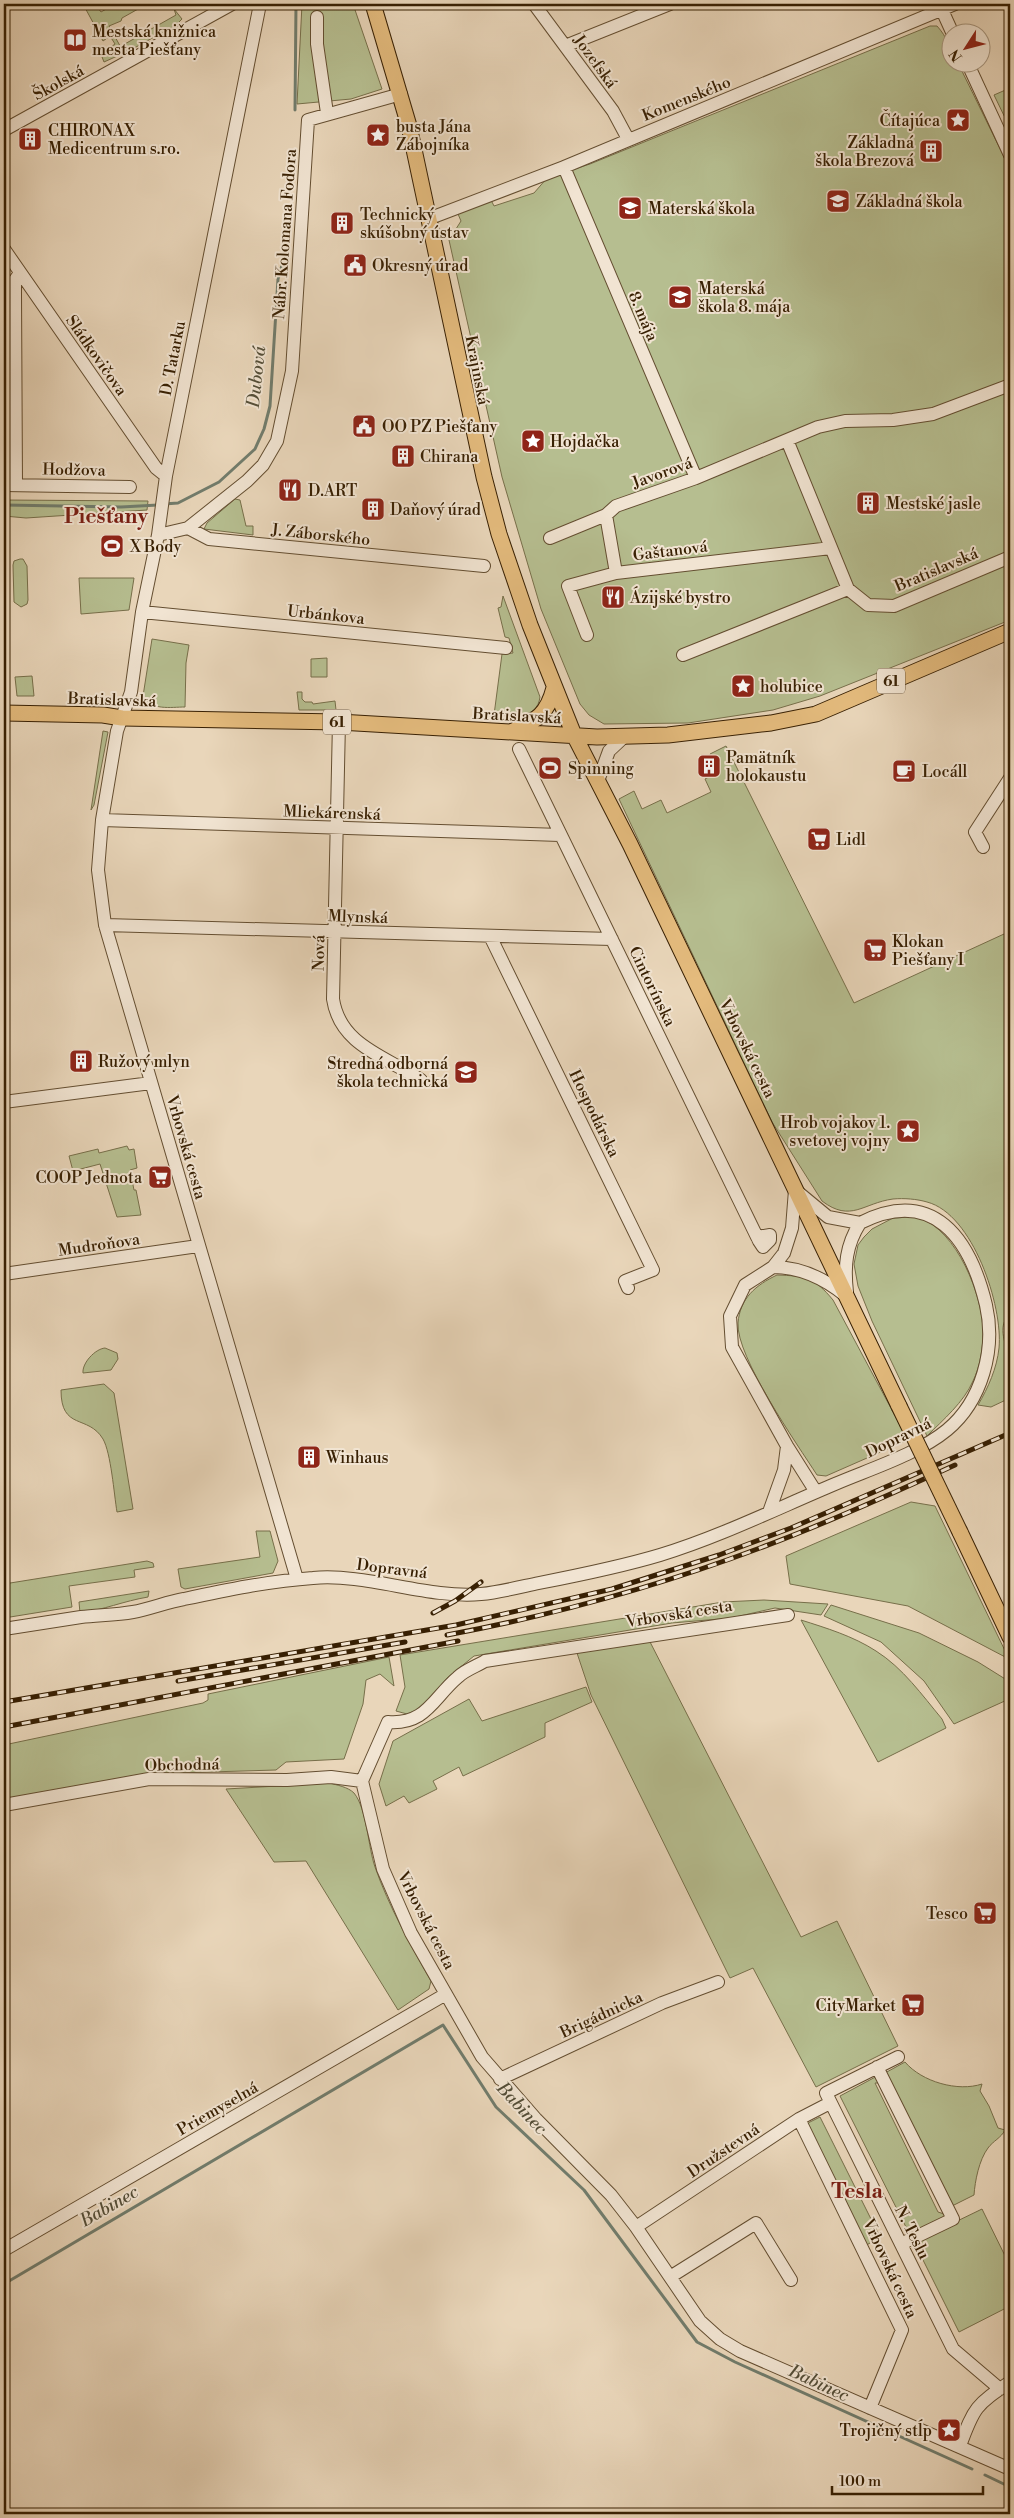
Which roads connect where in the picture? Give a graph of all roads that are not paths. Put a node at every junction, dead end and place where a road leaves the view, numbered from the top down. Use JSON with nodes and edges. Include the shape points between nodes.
{"nodes":[{"id":1,"x":232,"y":4,"type":"edge"},
{"id":2,"x":260,"y":4,"type":"edge"},
{"id":3,"x":373,"y":4,"type":"edge"},
{"id":4,"x":534,"y":4,"type":"edge"},
{"id":5,"x":670,"y":4,"type":"edge"},
{"id":6,"x":955,"y":4,"type":"edge"},
{"id":7,"x":942,"y":10,"type":"junction"},
{"id":8,"x":317,"y":17,"type":"dead end"},
{"id":9,"x":947,"y":22,"type":"edge"},
{"id":10,"x":565,"y":46,"type":"junction"},
{"id":11,"x":972,"y":72,"type":"edge"},
{"id":12,"x":401,"y":94,"type":"junction"},
{"id":13,"x":327,"y":114,"type":"junction"},
{"id":14,"x":4,"y":130,"type":"edge"},
{"id":15,"x":628,"y":139,"type":"junction"},
{"id":16,"x":1010,"y":155,"type":"edge"},
{"id":17,"x":564,"y":167,"type":"junction"},
{"id":18,"x":428,"y":219,"type":"junction"},
{"id":19,"x":4,"y":249,"type":"edge"},
{"id":20,"x":20,"y":273,"type":"junction"},
{"id":21,"x":1010,"y":385,"type":"edge"},
{"id":22,"x":787,"y":440,"type":"junction"},
{"id":23,"x":696,"y":478,"type":"junction"},
{"id":24,"x":165,"y":480,"type":"junction"},
{"id":25,"x":10,"y":485,"type":"edge"},
{"id":26,"x":130,"y":487,"type":"dead end"},
{"id":27,"x":606,"y":515,"type":"junction"},
{"id":28,"x":188,"y":528,"type":"junction"},
{"id":29,"x":158,"y":535,"type":"junction"},
{"id":30,"x":550,"y":538,"type":"dead end"},
{"id":31,"x":831,"y":548,"type":"junction"},
{"id":32,"x":1010,"y":557,"type":"edge"},
{"id":33,"x":484,"y":566,"type":"dead end"},
{"id":34,"x":616,"y":573,"type":"junction"},
{"id":35,"x":848,"y":589,"type":"junction"},
{"id":36,"x":142,"y":612,"type":"junction"},
{"id":37,"x":1010,"y":631,"type":"edge"},
{"id":38,"x":587,"y":636,"type":"dead end"},
{"id":39,"x":506,"y":648,"type":"dead end"},
{"id":40,"x":683,"y":655,"type":"dead end"},
{"id":41,"x":554,"y":688,"type":"junction"},
{"id":42,"x":4,"y":713,"type":"edge"},
{"id":43,"x":122,"y":718,"type":"junction"},
{"id":44,"x":339,"y":722,"type":"junction"},
{"id":45,"x":511,"y":732,"type":"junction"},
{"id":46,"x":574,"y":735,"type":"junction"},
{"id":47,"x":625,"y":736,"type":"junction"},
{"id":48,"x":519,"y":749,"type":"dead end"},
{"id":49,"x":1010,"y":778,"type":"edge"},
{"id":50,"x":598,"y":781,"type":"junction"},
{"id":51,"x":102,"y":820,"type":"junction"},
{"id":52,"x":336,"y":828,"type":"junction"},
{"id":53,"x":560,"y":835,"type":"junction"},
{"id":54,"x":983,"y":847,"type":"dead end"},
{"id":55,"x":104,"y":925,"type":"junction"},
{"id":56,"x":334,"y":932,"type":"junction"},
{"id":57,"x":490,"y":936,"type":"junction"},
{"id":58,"x":612,"y":939,"type":"junction"},
{"id":59,"x":421,"y":1080,"type":"dead end"},
{"id":60,"x":150,"y":1083,"type":"junction"},
{"id":61,"x":4,"y":1102,"type":"edge"},
{"id":62,"x":795,"y":1190,"type":"junction"},
{"id":63,"x":860,"y":1223,"type":"junction"},
{"id":64,"x":757,"y":1237,"type":"dead end"},
{"id":65,"x":198,"y":1246,"type":"junction"},
{"id":66,"x":773,"y":1267,"type":"junction"},
{"id":67,"x":4,"y":1274,"type":"edge"},
{"id":68,"x":628,"y":1288,"type":"dead end"},
{"id":69,"x":847,"y":1297,"type":"junction"},
{"id":70,"x":787,"y":1446,"type":"junction"},
{"id":71,"x":816,"y":1492,"type":"junction"},
{"id":72,"x":769,"y":1512,"type":"junction"},
{"id":73,"x":297,"y":1579,"type":"junction"},
{"id":74,"x":788,"y":1615,"type":"dead end"},
{"id":75,"x":4,"y":1630,"type":"edge"},
{"id":76,"x":1010,"y":1637,"type":"edge"},
{"id":77,"x":362,"y":1781,"type":"junction"},
{"id":78,"x":4,"y":1805,"type":"edge"},
{"id":79,"x":718,"y":1982,"type":"dead end"},
{"id":80,"x":446,"y":1994,"type":"junction"},
{"id":81,"x":898,"y":2057,"type":"dead end"},
{"id":82,"x":877,"y":2067,"type":"junction"},
{"id":83,"x":500,"y":2079,"type":"junction"},
{"id":84,"x":830,"y":2103,"type":"junction"},
{"id":85,"x":799,"y":2119,"type":"junction"},
{"id":86,"x":636,"y":2227,"type":"junction"},
{"id":87,"x":901,"y":2244,"type":"junction"},
{"id":88,"x":4,"y":2250,"type":"edge"},
{"id":89,"x":670,"y":2277,"type":"junction"},
{"id":90,"x":792,"y":2280,"type":"dead end"},
{"id":91,"x":1005,"y":2386,"type":"edge"},
{"id":92,"x":870,"y":2408,"type":"junction"},
{"id":93,"x":960,"y":2446,"type":"junction"},
{"id":94,"x":1010,"y":2469,"type":"edge"}],
"edges":[{"from":1,"to":14,"type":"street","name":"Školská"},
{"from":2,"to":24,"type":"street","name":"D. Tatarku"},
{"from":3,"to":12,"type":"main road","name":"Krajinská"},
{"from":4,"to":10,"type":"street","name":"Jozefská"},
{"from":5,"to":10,"type":"street"},
{"from":6,"to":7,"type":"street","name":"Komenského"},
{"from":7,"to":9,"type":"street"},
{"from":7,"to":15,"type":"street","name":"Komenského"},
{"from":8,"to":13,"type":"street","via":[[317,44]]},
{"from":10,"to":15,"type":"street","name":"Jozefská","via":[[613,111]]},
{"from":11,"to":16,"type":"street"},
{"from":12,"to":13,"type":"street","name":"Nábr. Kolomana Fodora"},
{"from":12,"to":18,"type":"main road","name":"Krajinská"},
{"from":13,"to":28,"type":"street","name":"Nábr. Kolomana Fodora","via":[[308,120],[292,371],[277,441],[263,465],[247,481]]},
{"from":15,"to":17,"type":"street","name":"Komenského"},
{"from":17,"to":18,"type":"street","name":"Komenského"},
{"from":17,"to":23,"type":"street","name":"8. mája"},
{"from":18,"to":41,"type":"main road","name":"Krajinská","via":[[484,477],[521,598]]},
{"from":19,"to":20,"type":"street","name":"Sládkovičova"},
{"from":20,"to":24,"type":"street","name":"Sládkovičova"},
{"from":20,"to":25,"type":"street","name":"Hodžova","via":[[15,280]]},
{"from":21,"to":22,"type":"street","name":"Javorová","via":[[933,414],[893,420],[845,421],[818,427]]},
{"from":22,"to":23,"type":"street","name":"Javorová"},
{"from":22,"to":31,"type":"street"},
{"from":23,"to":27,"type":"street","name":"Javorová","via":[[616,506]]},
{"from":24,"to":29,"type":"street","name":"D. Tatarku"},
{"from":25,"to":26,"type":"street","name":"Hodžova"},
{"from":27,"to":30,"type":"street","name":"Javorová"},
{"from":27,"to":34,"type":"street"},
{"from":28,"to":29,"type":"street"},
{"from":28,"to":33,"type":"street","name":"J. Záborského","via":[[209,539]]},
{"from":29,"to":36,"type":"street","name":"D. Tatarku"},
{"from":31,"to":34,"type":"street","name":"Gaštanová"},
{"from":31,"to":35,"type":"street"},
{"from":32,"to":35,"type":"street","name":"Bratislavská","via":[[894,606],[868,605]]},
{"from":34,"to":38,"type":"street","name":"Gaštanová","via":[[568,586]]},
{"from":35,"to":40,"type":"street"},
{"from":36,"to":39,"type":"street","name":"Urbánkova"},
{"from":36,"to":43,"type":"street","name":"D. Tatarku","via":[[131,692]]},
{"from":37,"to":47,"type":"main road","name":"Bratislavská","number":"61","via":[[816,714],[770,724],[668,735]]},
{"from":41,"to":45,"type":"main road","via":[[550,703],[538,720]]},
{"from":41,"to":46,"type":"main road","name":"Krajinská"},
{"from":42,"to":43,"type":"main road","name":"Bratislavská","number":"61"},
{"from":43,"to":44,"type":"main road","name":"Bratislavská","number":"61"},
{"from":43,"to":51,"type":"street","name":"Vrbovská cesta"},
{"from":44,"to":45,"type":"main road","name":"Bratislavská","number":"61"},
{"from":44,"to":52,"type":"street","name":"Nová"},
{"from":45,"to":46,"type":"main road","name":"Bratislavská","number":"61"},
{"from":46,"to":47,"type":"main road","name":"Bratislavská","number":"61"},
{"from":46,"to":50,"type":"main road","name":"Vrbovská cesta"},
{"from":47,"to":50,"type":"street","via":[[609,751]]},
{"from":48,"to":53,"type":"street","name":"Cintorínska"},
{"from":49,"to":54,"type":"street","via":[[975,832]]},
{"from":50,"to":62,"type":"main road","name":"Vrbovská cesta"},
{"from":51,"to":52,"type":"street","name":"Mliekárenská"},
{"from":51,"to":55,"type":"street","name":"Vrbovská cesta","via":[[98,870]]},
{"from":52,"to":53,"type":"street","name":"Mliekárenská"},
{"from":52,"to":56,"type":"street","name":"Nová"},
{"from":53,"to":58,"type":"street","name":"Cintorínska"},
{"from":55,"to":56,"type":"street","name":"Mlynská"},
{"from":55,"to":60,"type":"street","name":"Vrbovská cesta"},
{"from":56,"to":57,"type":"street","name":"Mlynská"},
{"from":56,"to":59,"type":"street","name":"Nová","via":[[333,999],[336,1015],[354,1038]]},
{"from":57,"to":58,"type":"street","name":"Mlynská"},
{"from":57,"to":68,"type":"street","name":"Hospodárska","via":[[651,1264],[653,1270],[625,1280]]},
{"from":58,"to":64,"type":"street","name":"Cintorínska"},
{"from":60,"to":61,"type":"street"},
{"from":60,"to":65,"type":"street","name":"Vrbovská cesta"},
{"from":62,"to":63,"type":"street","via":[[828,1217]]},
{"from":62,"to":66,"type":"street","via":[[788,1242]]},
{"from":62,"to":69,"type":"main road","name":"Vrbovská cesta"},
{"from":63,"to":69,"type":"street","via":[[846,1256]]},
{"from":63,"to":71,"type":"street","name":"Dopravná","via":[[882,1212],[902,1209],[925,1213],[950,1230],[969,1260],[982,1291],[988,1316],[988,1353],[980,1382],[968,1407],[947,1431],[908,1453]]},
{"from":65,"to":67,"type":"street","name":"Mudroňova"},
{"from":65,"to":73,"type":"street","name":"Vrbovská cesta"},
{"from":66,"to":69,"type":"street","via":[[811,1274]]},
{"from":66,"to":70,"type":"street","via":[[745,1285],[730,1316],[732,1347]]},
{"from":69,"to":76,"type":"main road","name":"Vrbovská cesta","bridge":true},
{"from":70,"to":71,"type":"street"},
{"from":70,"to":72,"type":"street","via":[[784,1470]]},
{"from":71,"to":72,"type":"street","name":"Dopravná"},
{"from":72,"to":73,"type":"street","name":"Dopravná","via":[[663,1554],[593,1573],[483,1594],[336,1578]]},
{"from":73,"to":75,"type":"street","name":"Dopravná","via":[[185,1598],[133,1612]]},
{"from":74,"to":77,"type":"street","name":"Vrbovská cesta","via":[[485,1661],[459,1676],[421,1716],[402,1723],[388,1722]]},
{"from":77,"to":78,"type":"street","name":"Obchodná","via":[[330,1777],[287,1780],[149,1779]]},
{"from":77,"to":80,"type":"street","name":"Vrbovská cesta","via":[[383,1870],[398,1907]]},
{"from":79,"to":83,"type":"street","name":"Brigádnicka","via":[[662,2003]]},
{"from":80,"to":83,"type":"street","name":"Vrbovská cesta","via":[[482,2057]]},
{"from":80,"to":88,"type":"street","name":"Priemyselná"},
{"from":81,"to":82,"type":"street"},
{"from":82,"to":84,"type":"street","via":[[826,2093]]},
{"from":82,"to":87,"type":"street","via":[[953,2219]]},
{"from":83,"to":86,"type":"street","name":"Vrbovská cesta","via":[[610,2195]]},
{"from":84,"to":85,"type":"street","name":"Družstevná"},
{"from":84,"to":87,"type":"street","name":"N. Teslu"},
{"from":85,"to":86,"type":"street","name":"Družstevná"},
{"from":85,"to":92,"type":"street","name":"Vrbovská cesta","via":[[902,2330]]},
{"from":86,"to":89,"type":"street","name":"Vrbovská cesta"},
{"from":87,"to":91,"type":"street","name":"N. Teslu","via":[[954,2349]]},
{"from":89,"to":90,"type":"street","via":[[756,2223]]},
{"from":89,"to":92,"type":"street","name":"Vrbovská cesta","via":[[700,2321],[720,2339],[740,2351]]},
{"from":91,"to":93,"type":"street","name":"N. Teslu","via":[[979,2403]]},
{"from":92,"to":93,"type":"street","name":"Vrbovská cesta"},
{"from":93,"to":94,"type":"street","name":"Vrbovská cesta"}]}
